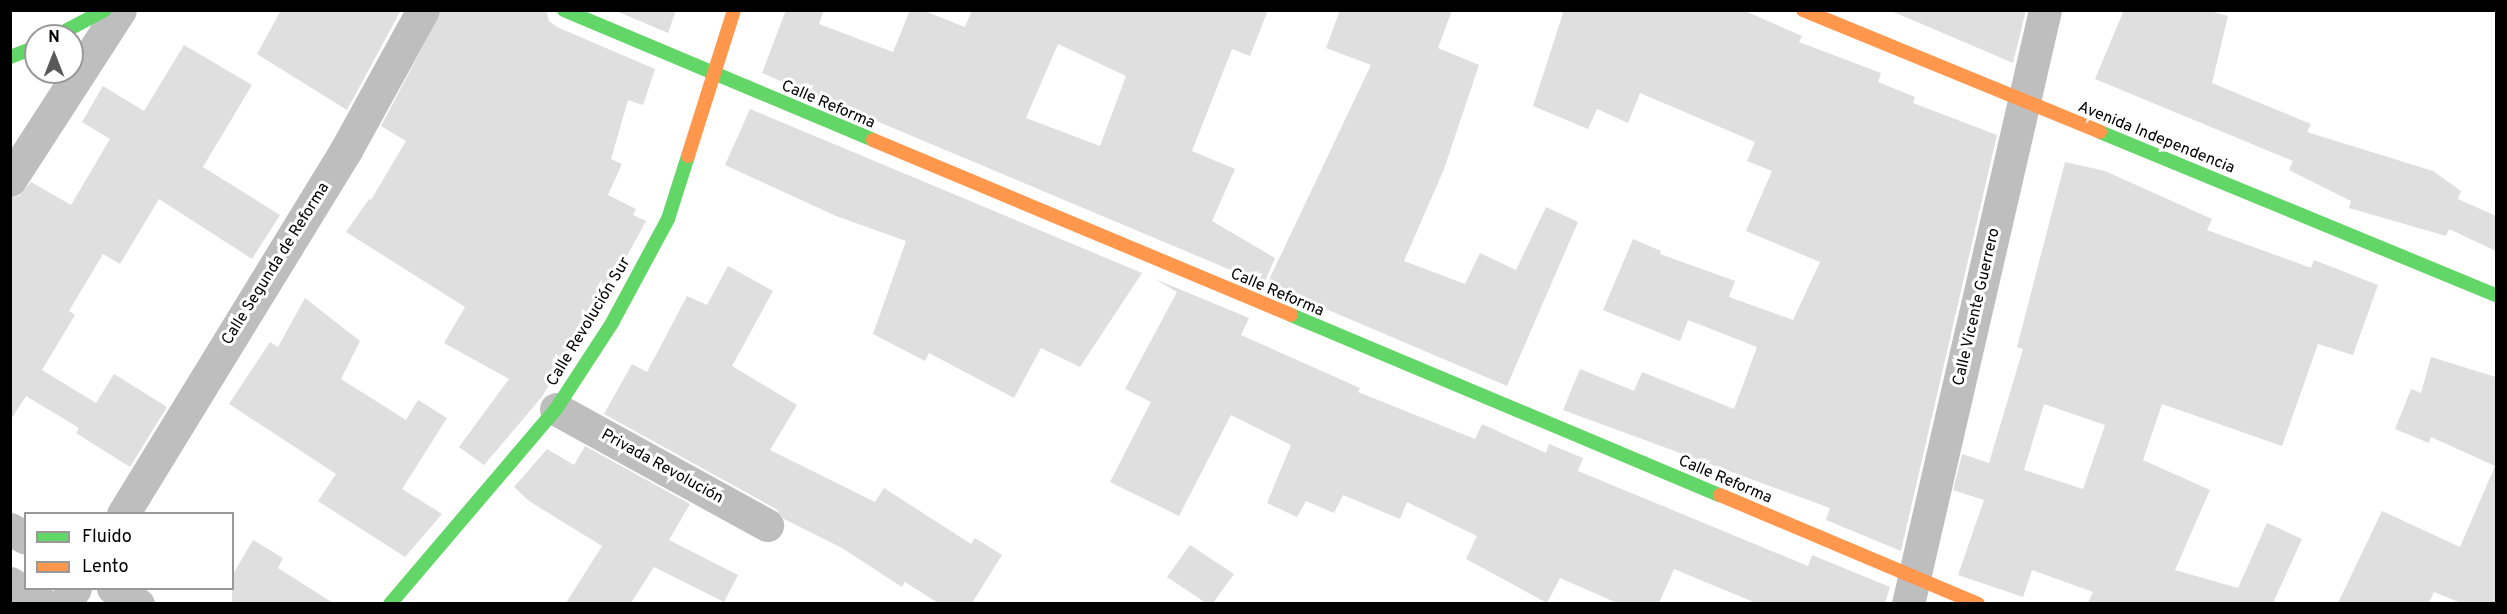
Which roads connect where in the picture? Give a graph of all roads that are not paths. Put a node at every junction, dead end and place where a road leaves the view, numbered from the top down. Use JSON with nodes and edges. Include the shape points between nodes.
{"nodes":[{"id":1,"x":105,"y":10,"type":"edge"},
{"id":2,"x":120,"y":10,"type":"edge"},
{"id":3,"x":423,"y":10,"type":"edge"},
{"id":4,"x":564,"y":10,"type":"edge"},
{"id":5,"x":734,"y":10,"type":"edge"},
{"id":6,"x":1803,"y":10,"type":"edge"},
{"id":7,"x":2045,"y":10,"type":"edge"},
{"id":8,"x":79,"y":24,"type":"edge"},
{"id":9,"x":715,"y":76,"type":"junction"},
{"id":10,"x":2024,"y":102,"type":"junction"},
{"id":11,"x":10,"y":180,"type":"edge"},
{"id":12,"x":2496,"y":295,"type":"edge"},
{"id":13,"x":556,"y":409,"type":"junction"},
{"id":14,"x":124,"y":512,"type":"edge"},
{"id":15,"x":767,"y":525,"type":"dead end"},
{"id":16,"x":10,"y":529,"type":"edge"},
{"id":17,"x":24,"y":537,"type":"edge"},
{"id":18,"x":10,"y":582,"type":"edge"},
{"id":19,"x":74,"y":590,"type":"edge"},
{"id":20,"x":116,"y":590,"type":"edge"},
{"id":21,"x":1911,"y":590,"type":"edge"},
{"id":22,"x":44,"y":603,"type":"edge"},
{"id":23,"x":64,"y":603,"type":"edge"},
{"id":24,"x":138,"y":603,"type":"edge"},
{"id":25,"x":390,"y":603,"type":"edge"},
{"id":26,"x":1978,"y":603,"type":"edge"}],
"edges":[{"from":1,"to":8,"type":"street"},
{"from":2,"to":11,"type":"street"},
{"from":3,"to":14,"type":"street","name":"Calle Segunda de Reforma","via":[[346,150]]},
{"from":4,"to":9,"type":"street","name":"Calle Reforma"},
{"from":5,"to":9,"type":"street","name":"Calle Revolución Sur"},
{"from":6,"to":10,"type":"street","name":"Avenida Independencia"},
{"from":7,"to":10,"type":"street","name":"Calle Vicente Guerrero"},
{"from":9,"to":13,"type":"street","name":"Calle Revolución Sur","via":[[668,219],[612,323]]},
{"from":9,"to":21,"type":"street","name":"Calle Reforma"},
{"from":10,"to":12,"type":"street","name":"Avenida Independencia"},
{"from":10,"to":21,"type":"street","name":"Calle Vicente Guerrero"},
{"from":13,"to":15,"type":"street","name":"Privada Revolución"},
{"from":13,"to":25,"type":"street","name":"Calle Revolución Sur"},
{"from":16,"to":17,"type":"street"},
{"from":18,"to":22,"type":"street"},
{"from":19,"to":23,"type":"street"},
{"from":20,"to":24,"type":"street"},
{"from":21,"to":26,"type":"street","name":"Calle Reforma"}]}
